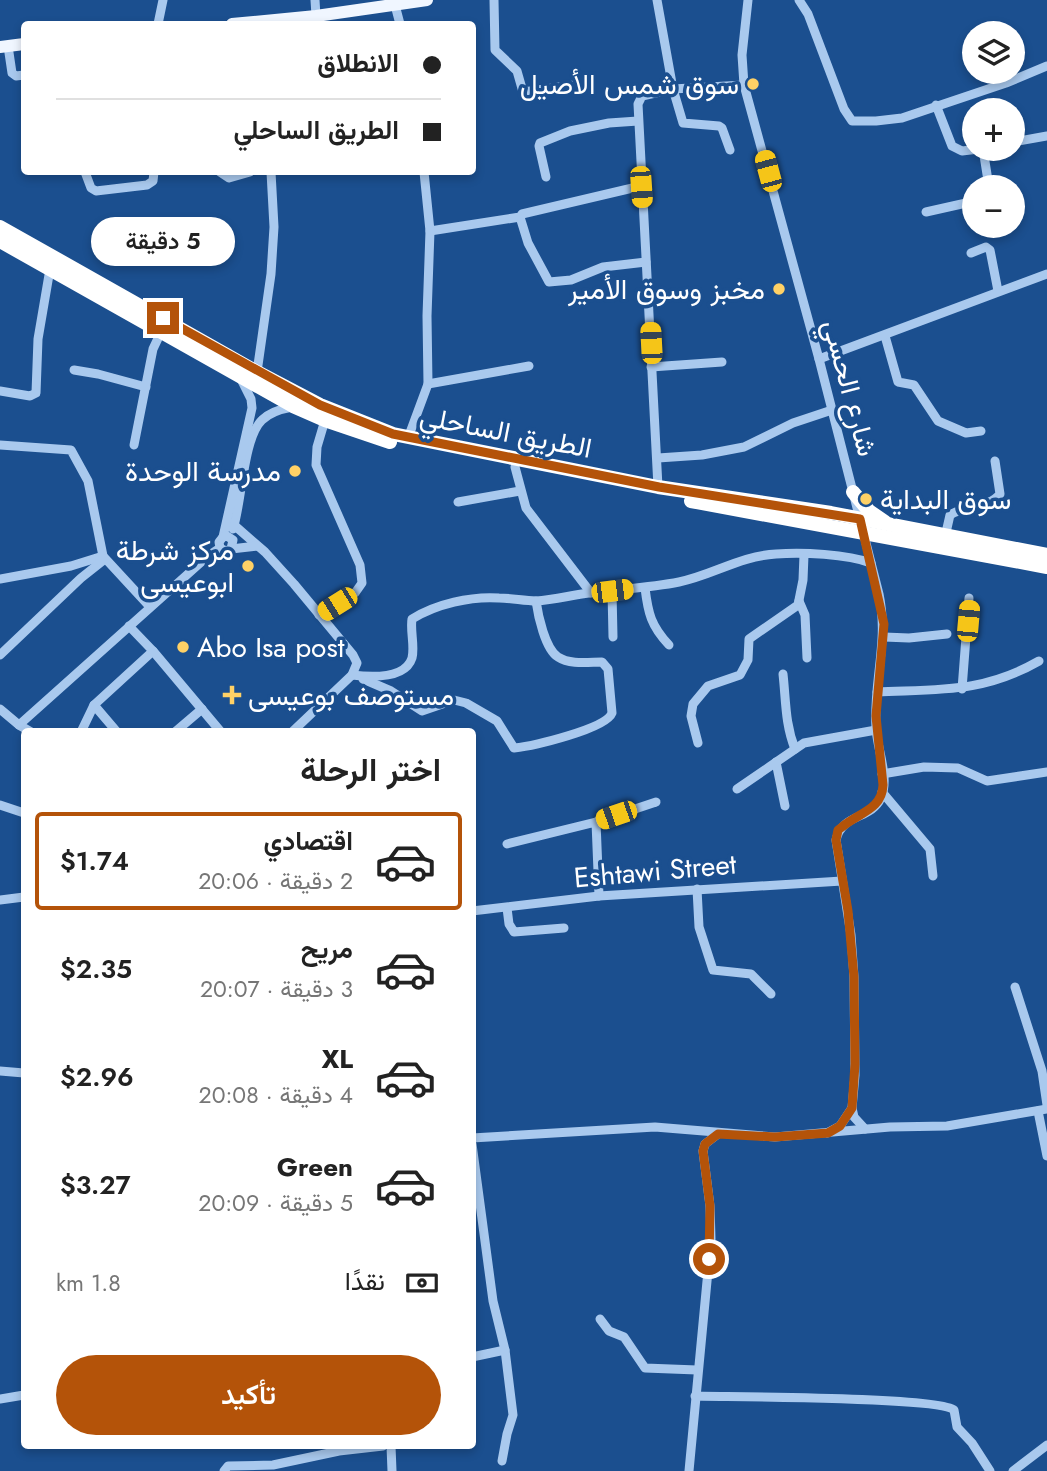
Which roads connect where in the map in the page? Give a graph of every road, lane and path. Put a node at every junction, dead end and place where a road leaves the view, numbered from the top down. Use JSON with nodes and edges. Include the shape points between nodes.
{"nodes":[{"id":1,"x":163,"y":0,"type":"edge"},
{"id":2,"x":315,"y":0,"type":"edge"},
{"id":3,"x":427,"y":0,"type":"edge"},
{"id":4,"x":494,"y":0,"type":"edge"},
{"id":5,"x":657,"y":0,"type":"edge"},
{"id":6,"x":748,"y":0,"type":"edge"},
{"id":7,"x":799,"y":0,"type":"edge"},
{"id":8,"x":395,"y":5,"type":"junction"},
{"id":9,"x":316,"y":16,"type":"junction"},
{"id":10,"x":159,"y":21,"type":"edge"},
{"id":11,"x":280,"y":21,"type":"edge"},
{"id":12,"x":399,"y":21,"type":"edge"},
{"id":13,"x":4,"y":47,"type":"edge"},
{"id":14,"x":1047,"y":66,"type":"edge"},
{"id":15,"x":21,"y":75,"type":"edge"},
{"id":16,"x":589,"y":83,"type":"dead end"},
{"id":17,"x":744,"y":85,"type":"junction"},
{"id":18,"x":673,"y":89,"type":"junction"},
{"id":19,"x":936,"y":105,"type":"junction"},
{"id":20,"x":638,"y":121,"type":"junction"},
{"id":21,"x":1047,"y":136,"type":"edge"},
{"id":22,"x":1025,"y":140,"type":"edge"},
{"id":23,"x":730,"y":150,"type":"dead end"},
{"id":24,"x":962,"y":151,"type":"edge"},
{"id":25,"x":86,"y":175,"type":"edge"},
{"id":26,"x":154,"y":175,"type":"edge"},
{"id":27,"x":271,"y":175,"type":"edge"},
{"id":28,"x":424,"y":175,"type":"edge"},
{"id":29,"x":546,"y":177,"type":"dead end"},
{"id":30,"x":641,"y":187,"type":"junction"},
{"id":31,"x":962,"y":204,"type":"edge"},
{"id":32,"x":926,"y":212,"type":"dead end"},
{"id":33,"x":520,"y":217,"type":"junction"},
{"id":34,"x":0,"y":227,"type":"edge"},
{"id":35,"x":430,"y":231,"type":"junction"},
{"id":36,"x":0,"y":242,"type":"edge"},
{"id":37,"x":971,"y":253,"type":"dead end"},
{"id":38,"x":646,"y":262,"type":"junction"},
{"id":39,"x":50,"y":269,"type":"junction"},
{"id":40,"x":1047,"y":274,"type":"edge"},
{"id":41,"x":998,"y":291,"type":"junction"},
{"id":42,"x":161,"y":332,"type":"junction"},
{"id":43,"x":885,"y":336,"type":"junction"},
{"id":44,"x":819,"y":359,"type":"junction"},
{"id":45,"x":722,"y":362,"type":"dead end"},
{"id":46,"x":529,"y":366,"type":"dead end"},
{"id":47,"x":651,"y":367,"type":"junction"},
{"id":48,"x":74,"y":370,"type":"dead end"},
{"id":49,"x":257,"y":372,"type":"junction"},
{"id":50,"x":241,"y":379,"type":"junction"},
{"id":51,"x":428,"y":384,"type":"junction"},
{"id":52,"x":146,"y":387,"type":"junction"},
{"id":53,"x":0,"y":391,"type":"edge"},
{"id":54,"x":293,"y":406,"type":"junction"},
{"id":55,"x":832,"y":411,"type":"junction"},
{"id":56,"x":325,"y":420,"type":"junction"},
{"id":57,"x":981,"y":431,"type":"dead end"},
{"id":58,"x":401,"y":436,"type":"junction"},
{"id":59,"x":134,"y":445,"type":"dead end"},
{"id":60,"x":0,"y":446,"type":"edge"},
{"id":61,"x":658,"y":458,"type":"junction"},
{"id":62,"x":995,"y":461,"type":"dead end"},
{"id":63,"x":515,"y":467,"type":"junction"},
{"id":64,"x":659,"y":487,"type":"junction"},
{"id":65,"x":520,"y":491,"type":"junction"},
{"id":66,"x":853,"y":492,"type":"junction"},
{"id":67,"x":458,"y":502,"type":"dead end"},
{"id":68,"x":831,"y":513,"type":"junction"},
{"id":69,"x":889,"y":524,"type":"junction"},
{"id":70,"x":234,"y":525,"type":"junction"},
{"id":71,"x":862,"y":527,"type":"junction"},
{"id":72,"x":245,"y":535,"type":"junction"},
{"id":73,"x":945,"y":537,"type":"junction"},
{"id":74,"x":229,"y":541,"type":"junction"},
{"id":75,"x":257,"y":546,"type":"junction"},
{"id":76,"x":804,"y":555,"type":"junction"},
{"id":77,"x":1047,"y":555,"type":"edge"},
{"id":78,"x":104,"y":558,"type":"junction"},
{"id":79,"x":871,"y":563,"type":"junction"},
{"id":80,"x":1047,"y":566,"type":"edge"},
{"id":81,"x":0,"y":579,"type":"edge"},
{"id":82,"x":645,"y":588,"type":"junction"},
{"id":83,"x":612,"y":591,"type":"junction"},
{"id":84,"x":591,"y":593,"type":"junction"},
{"id":85,"x":970,"y":598,"type":"dead end"},
{"id":86,"x":536,"y":601,"type":"junction"},
{"id":87,"x":799,"y":601,"type":"junction"},
{"id":88,"x":150,"y":607,"type":"junction"},
{"id":89,"x":319,"y":615,"type":"junction"},
{"id":90,"x":129,"y":626,"type":"junction"},
{"id":91,"x":947,"y":634,"type":"dead end"},
{"id":92,"x":613,"y":637,"type":"dead end"},
{"id":93,"x":884,"y":637,"type":"junction"},
{"id":94,"x":669,"y":645,"type":"dead end"},
{"id":95,"x":153,"y":651,"type":"junction"},
{"id":96,"x":0,"y":655,"type":"edge"},
{"id":97,"x":807,"y":658,"type":"dead end"},
{"id":98,"x":1039,"y":661,"type":"dead end"},
{"id":99,"x":783,"y":674,"type":"dead end"},
{"id":100,"x":352,"y":675,"type":"junction"},
{"id":101,"x":962,"y":689,"type":"junction"},
{"id":102,"x":877,"y":692,"type":"junction"},
{"id":103,"x":94,"y":705,"type":"junction"},
{"id":104,"x":0,"y":709,"type":"edge"},
{"id":105,"x":202,"y":709,"type":"junction"},
{"id":106,"x":19,"y":725,"type":"junction"},
{"id":107,"x":24,"y":728,"type":"edge"},
{"id":108,"x":83,"y":728,"type":"edge"},
{"id":109,"x":114,"y":728,"type":"edge"},
{"id":110,"x":181,"y":728,"type":"edge"},
{"id":111,"x":218,"y":728,"type":"edge"},
{"id":112,"x":296,"y":728,"type":"edge"},
{"id":113,"x":876,"y":730,"type":"junction"},
{"id":114,"x":698,"y":743,"type":"dead end"},
{"id":115,"x":795,"y":748,"type":"junction"},
{"id":116,"x":776,"y":762,"type":"junction"},
{"id":117,"x":1047,"y":772,"type":"edge"},
{"id":118,"x":882,"y":774,"type":"junction"},
{"id":119,"x":737,"y":789,"type":"dead end"},
{"id":120,"x":883,"y":792,"type":"junction"},
{"id":121,"x":656,"y":802,"type":"dead end"},
{"id":122,"x":0,"y":805,"type":"edge"},
{"id":123,"x":785,"y":806,"type":"dead end"},
{"id":124,"x":21,"y":812,"type":"edge"},
{"id":125,"x":596,"y":822,"type":"junction"},
{"id":126,"x":507,"y":844,"type":"dead end"},
{"id":127,"x":933,"y":876,"type":"dead end"},
{"id":128,"x":842,"y":881,"type":"junction"},
{"id":129,"x":697,"y":889,"type":"junction"},
{"id":130,"x":599,"y":896,"type":"junction"},
{"id":131,"x":21,"y":897,"type":"edge"},
{"id":132,"x":0,"y":900,"type":"edge"},
{"id":133,"x":507,"y":908,"type":"junction"},
{"id":134,"x":476,"y":911,"type":"edge"},
{"id":135,"x":564,"y":928,"type":"dead end"},
{"id":136,"x":1015,"y":987,"type":"dead end"},
{"id":137,"x":771,"y":994,"type":"dead end"},
{"id":138,"x":0,"y":1071,"type":"edge"},
{"id":139,"x":21,"y":1073,"type":"edge"},
{"id":140,"x":852,"y":1108,"type":"junction"},
{"id":141,"x":1044,"y":1108,"type":"edge"},
{"id":142,"x":865,"y":1129,"type":"junction"},
{"id":143,"x":828,"y":1133,"type":"junction"},
{"id":144,"x":718,"y":1134,"type":"junction"},
{"id":145,"x":476,"y":1138,"type":"edge"},
{"id":146,"x":1047,"y":1156,"type":"edge"},
{"id":147,"x":476,"y":1175,"type":"edge"},
{"id":148,"x":600,"y":1319,"type":"dead end"},
{"id":149,"x":505,"y":1350,"type":"junction"},
{"id":150,"x":476,"y":1356,"type":"edge"},
{"id":151,"x":698,"y":1370,"type":"junction"},
{"id":152,"x":21,"y":1396,"type":"edge"},
{"id":153,"x":695,"y":1396,"type":"junction"},
{"id":154,"x":0,"y":1399,"type":"edge"},
{"id":155,"x":1047,"y":1445,"type":"edge"},
{"id":156,"x":357,"y":1449,"type":"edge"},
{"id":157,"x":391,"y":1449,"type":"edge"},
{"id":158,"x":502,"y":1461,"type":"dead end"},
{"id":159,"x":224,"y":1471,"type":"edge"},
{"id":160,"x":392,"y":1471,"type":"edge"},
{"id":161,"x":689,"y":1471,"type":"edge"},
{"id":162,"x":990,"y":1471,"type":"edge"},
{"id":163,"x":1013,"y":1471,"type":"edge"}],
"edges":[{"from":1,"to":10,"type":"street"},
{"from":2,"to":9,"type":"street"},
{"from":3,"to":8,"type":"main road"},
{"from":4,"to":16,"type":"street","via":[[495,50],[517,71],[523,92]]},
{"from":5,"to":18,"type":"street"},
{"from":6,"to":17,"type":"street","name":"شارع الحسي"},
{"from":7,"to":19,"type":"street","via":[[849,119],[902,118]]},
{"from":8,"to":9,"type":"main road"},
{"from":8,"to":12,"type":"street"},
{"from":9,"to":11,"type":"main road"},
{"from":13,"to":15,"type":"street","via":[[12,73]]},
{"from":14,"to":19,"type":"street"},
{"from":17,"to":18,"type":"street"},
{"from":17,"to":44,"type":"street","name":"شارع الحسي"},
{"from":18,"to":20,"type":"street","via":[[640,97]]},
{"from":18,"to":23,"type":"street","via":[[683,123],[719,126]]},
{"from":19,"to":24,"type":"street","via":[[952,146]]},
{"from":20,"to":29,"type":"street","via":[[570,131],[540,143]]},
{"from":20,"to":30,"type":"street"},
{"from":21,"to":22,"type":"street"},
{"from":25,"to":26,"type":"street","via":[[96,191],[147,185]]},
{"from":27,"to":49,"type":"street","via":[[272,262]]},
{"from":28,"to":35,"type":"street"},
{"from":30,"to":33,"type":"street"},
{"from":30,"to":38,"type":"street"},
{"from":31,"to":32,"type":"street"},
{"from":33,"to":35,"type":"street"},
{"from":33,"to":38,"type":"street","via":[[549,282],[571,281],[603,267]]},
{"from":34,"to":49,"type":"highway","name":"الطريق الساحلي"},
{"from":35,"to":51,"type":"street"},
{"from":36,"to":39,"type":"highway","name":"الطريق الساحلي"},
{"from":37,"to":41,"type":"street","via":[[989,250]]},
{"from":38,"to":47,"type":"street"},
{"from":39,"to":42,"type":"highway","name":"الطريق الساحلي"},
{"from":39,"to":53,"type":"street","via":[[38,340],[36,393]]},
{"from":40,"to":41,"type":"street"},
{"from":41,"to":43,"type":"street"},
{"from":42,"to":50,"type":"highway","name":"الطريق الساحلي"},
{"from":42,"to":52,"type":"street"},
{"from":43,"to":44,"type":"street"},
{"from":43,"to":57,"type":"street","via":[[898,382],[914,385],[938,421],[966,433]]},
{"from":44,"to":55,"type":"street","name":"شارع الحسي"},
{"from":45,"to":47,"type":"street"},
{"from":46,"to":51,"type":"street"},
{"from":47,"to":61,"type":"street"},
{"from":48,"to":52,"type":"street"},
{"from":49,"to":58,"type":"highway","name":"الطريق الساحلي","via":[[320,405]]},
{"from":50,"to":54,"type":"highway","name":"الطريق الساحلي"},
{"from":50,"to":74,"type":"street","via":[[253,408]]},
{"from":51,"to":58,"type":"street"},
{"from":52,"to":59,"type":"street"},
{"from":54,"to":56,"type":"highway","name":"الطريق الساحلي"},
{"from":54,"to":70,"type":"street","via":[[272,413],[257,426]]},
{"from":55,"to":61,"type":"street","via":[[793,423],[744,447]]},
{"from":55,"to":66,"type":"street","name":"شارع الحسي"},
{"from":56,"to":63,"type":"highway","name":"الطريق الساحلي","via":[[393,443]]},
{"from":56,"to":89,"type":"street","via":[[316,465],[360,565],[362,583],[355,593]]},
{"from":58,"to":64,"type":"highway","name":"الطريق الساحلي"},
{"from":60,"to":78,"type":"street","via":[[71,450],[88,481]]},
{"from":61,"to":64,"type":"street"},
{"from":62,"to":73,"type":"street","via":[[1000,495],[950,515]]},
{"from":63,"to":65,"type":"street"},
{"from":63,"to":71,"type":"highway","name":"الطريق الساحلي"},
{"from":64,"to":68,"type":"highway","name":"الطريق الساحلي"},
{"from":65,"to":67,"type":"street"},
{"from":65,"to":84,"type":"street","via":[[526,508]]},
{"from":66,"to":68,"type":"highway","via":[[848,503]]},
{"from":66,"to":69,"type":"highway","via":[[869,511]]},
{"from":66,"to":71,"type":"street","name":"شارع الحسي"},
{"from":68,"to":71,"type":"highway","name":"الطريق الساحلي"},
{"from":69,"to":71,"type":"highway","name":"الطريق الساحلي"},
{"from":69,"to":73,"type":"highway","name":"الطريق الساحلي"},
{"from":70,"to":72,"type":"street"},
{"from":70,"to":74,"type":"street"},
{"from":71,"to":79,"type":"street","name":"شارع الحسي"},
{"from":71,"to":80,"type":"highway","name":"الطريق الساحلي"},
{"from":72,"to":74,"type":"street"},
{"from":72,"to":75,"type":"street"},
{"from":73,"to":77,"type":"highway","name":"الطريق الساحلي"},
{"from":74,"to":75,"type":"street"},
{"from":74,"to":88,"type":"street","via":[[219,542],[220,548]]},
{"from":75,"to":89,"type":"street"},
{"from":76,"to":79,"type":"street"},
{"from":76,"to":82,"type":"street","via":[[741,560],[701,576]]},
{"from":76,"to":87,"type":"street"},
{"from":78,"to":81,"type":"street"},
{"from":78,"to":88,"type":"street"},
{"from":78,"to":96,"type":"street"},
{"from":79,"to":93,"type":"street","name":"شارع الحسي"},
{"from":82,"to":83,"type":"street"},
{"from":82,"to":94,"type":"street","via":[[656,632]]},
{"from":83,"to":84,"type":"street"},
{"from":83,"to":92,"type":"street"},
{"from":84,"to":86,"type":"street"},
{"from":85,"to":101,"type":"street"},
{"from":86,"to":100,"type":"street","via":[[467,599],[420,614],[412,619],[408,664],[395,673]]},
{"from":86,"to":100,"type":"street","via":[[541,626],[558,657],[602,662],[608,669],[612,713],[602,723],[514,748],[497,721],[466,703],[454,700],[422,711],[391,691]]},
{"from":87,"to":97,"type":"street","via":[[805,615]]},
{"from":87,"to":114,"type":"street","via":[[792,611],[749,639],[748,660],[740,675],[708,686],[693,704],[691,716]]},
{"from":88,"to":90,"type":"street"},
{"from":89,"to":100,"type":"street","via":[[353,655],[357,663]]},
{"from":90,"to":95,"type":"street"},
{"from":90,"to":106,"type":"street"},
{"from":91,"to":93,"type":"street"},
{"from":93,"to":102,"type":"street","name":"شارع الحسي"},
{"from":95,"to":103,"type":"street"},
{"from":95,"to":105,"type":"street"},
{"from":98,"to":101,"type":"street"},
{"from":99,"to":115,"type":"street","via":[[788,730]]},
{"from":100,"to":112,"type":"street"},
{"from":101,"to":102,"type":"street"},
{"from":102,"to":113,"type":"street","name":"شارع الحسي"},
{"from":103,"to":108,"type":"street"},
{"from":103,"to":109,"type":"street"},
{"from":104,"to":106,"type":"street"},
{"from":105,"to":110,"type":"street"},
{"from":105,"to":111,"type":"street"},
{"from":106,"to":107,"type":"street"},
{"from":113,"to":115,"type":"street"},
{"from":113,"to":118,"type":"street","name":"شارع الحسي"},
{"from":115,"to":116,"type":"street"},
{"from":116,"to":119,"type":"street"},
{"from":116,"to":123,"type":"street"},
{"from":117,"to":118,"type":"street","via":[[991,781],[958,768],[924,767]]},
{"from":118,"to":120,"type":"street","name":"شارع الحسي"},
{"from":120,"to":127,"type":"street","via":[[930,849]]},
{"from":120,"to":128,"type":"street","via":[[872,809],[838,830]]},
{"from":121,"to":125,"type":"street"},
{"from":122,"to":124,"type":"street"},
{"from":125,"to":126,"type":"street"},
{"from":125,"to":130,"type":"street"},
{"from":128,"to":129,"type":"street","name":"Eshtawi Street"},
{"from":128,"to":140,"type":"street","via":[[854,977]]},
{"from":129,"to":130,"type":"street","name":"Eshtawi Street"},
{"from":129,"to":137,"type":"street","via":[[699,927],[713,970],[751,974]]},
{"from":130,"to":133,"type":"street","name":"Eshtawi Street"},
{"from":131,"to":132,"type":"street"},
{"from":133,"to":134,"type":"street","name":"Eshtawi Street"},
{"from":133,"to":135,"type":"street","via":[[514,932]]},
{"from":136,"to":141,"type":"street","via":[[1040,1064]]},
{"from":138,"to":139,"type":"street"},
{"from":140,"to":142,"type":"street"},
{"from":140,"to":143,"type":"street","via":[[840,1126]]},
{"from":141,"to":142,"type":"street","via":[[947,1126]]},
{"from":141,"to":146,"type":"street"},
{"from":142,"to":143,"type":"street"},
{"from":143,"to":144,"type":"street","via":[[775,1137]]},
{"from":144,"to":145,"type":"street","via":[[655,1127]]},
{"from":144,"to":151,"type":"street","via":[[703,1151],[712,1239]]},
{"from":147,"to":149,"type":"street","via":[[490,1284]]},
{"from":148,"to":151,"type":"street","via":[[609,1331],[624,1336],[645,1368]]},
{"from":149,"to":150,"type":"street"},
{"from":149,"to":158,"type":"street","via":[[513,1415]]},
{"from":151,"to":153,"type":"street"},
{"from":152,"to":154,"type":"street"},
{"from":153,"to":161,"type":"street"},
{"from":153,"to":162,"type":"street","via":[[948,1406],[954,1410],[957,1427]]},
{"from":155,"to":163,"type":"street"},
{"from":156,"to":159,"type":"street","via":[[273,1465],[228,1466]]},
{"from":157,"to":160,"type":"street"}]}
